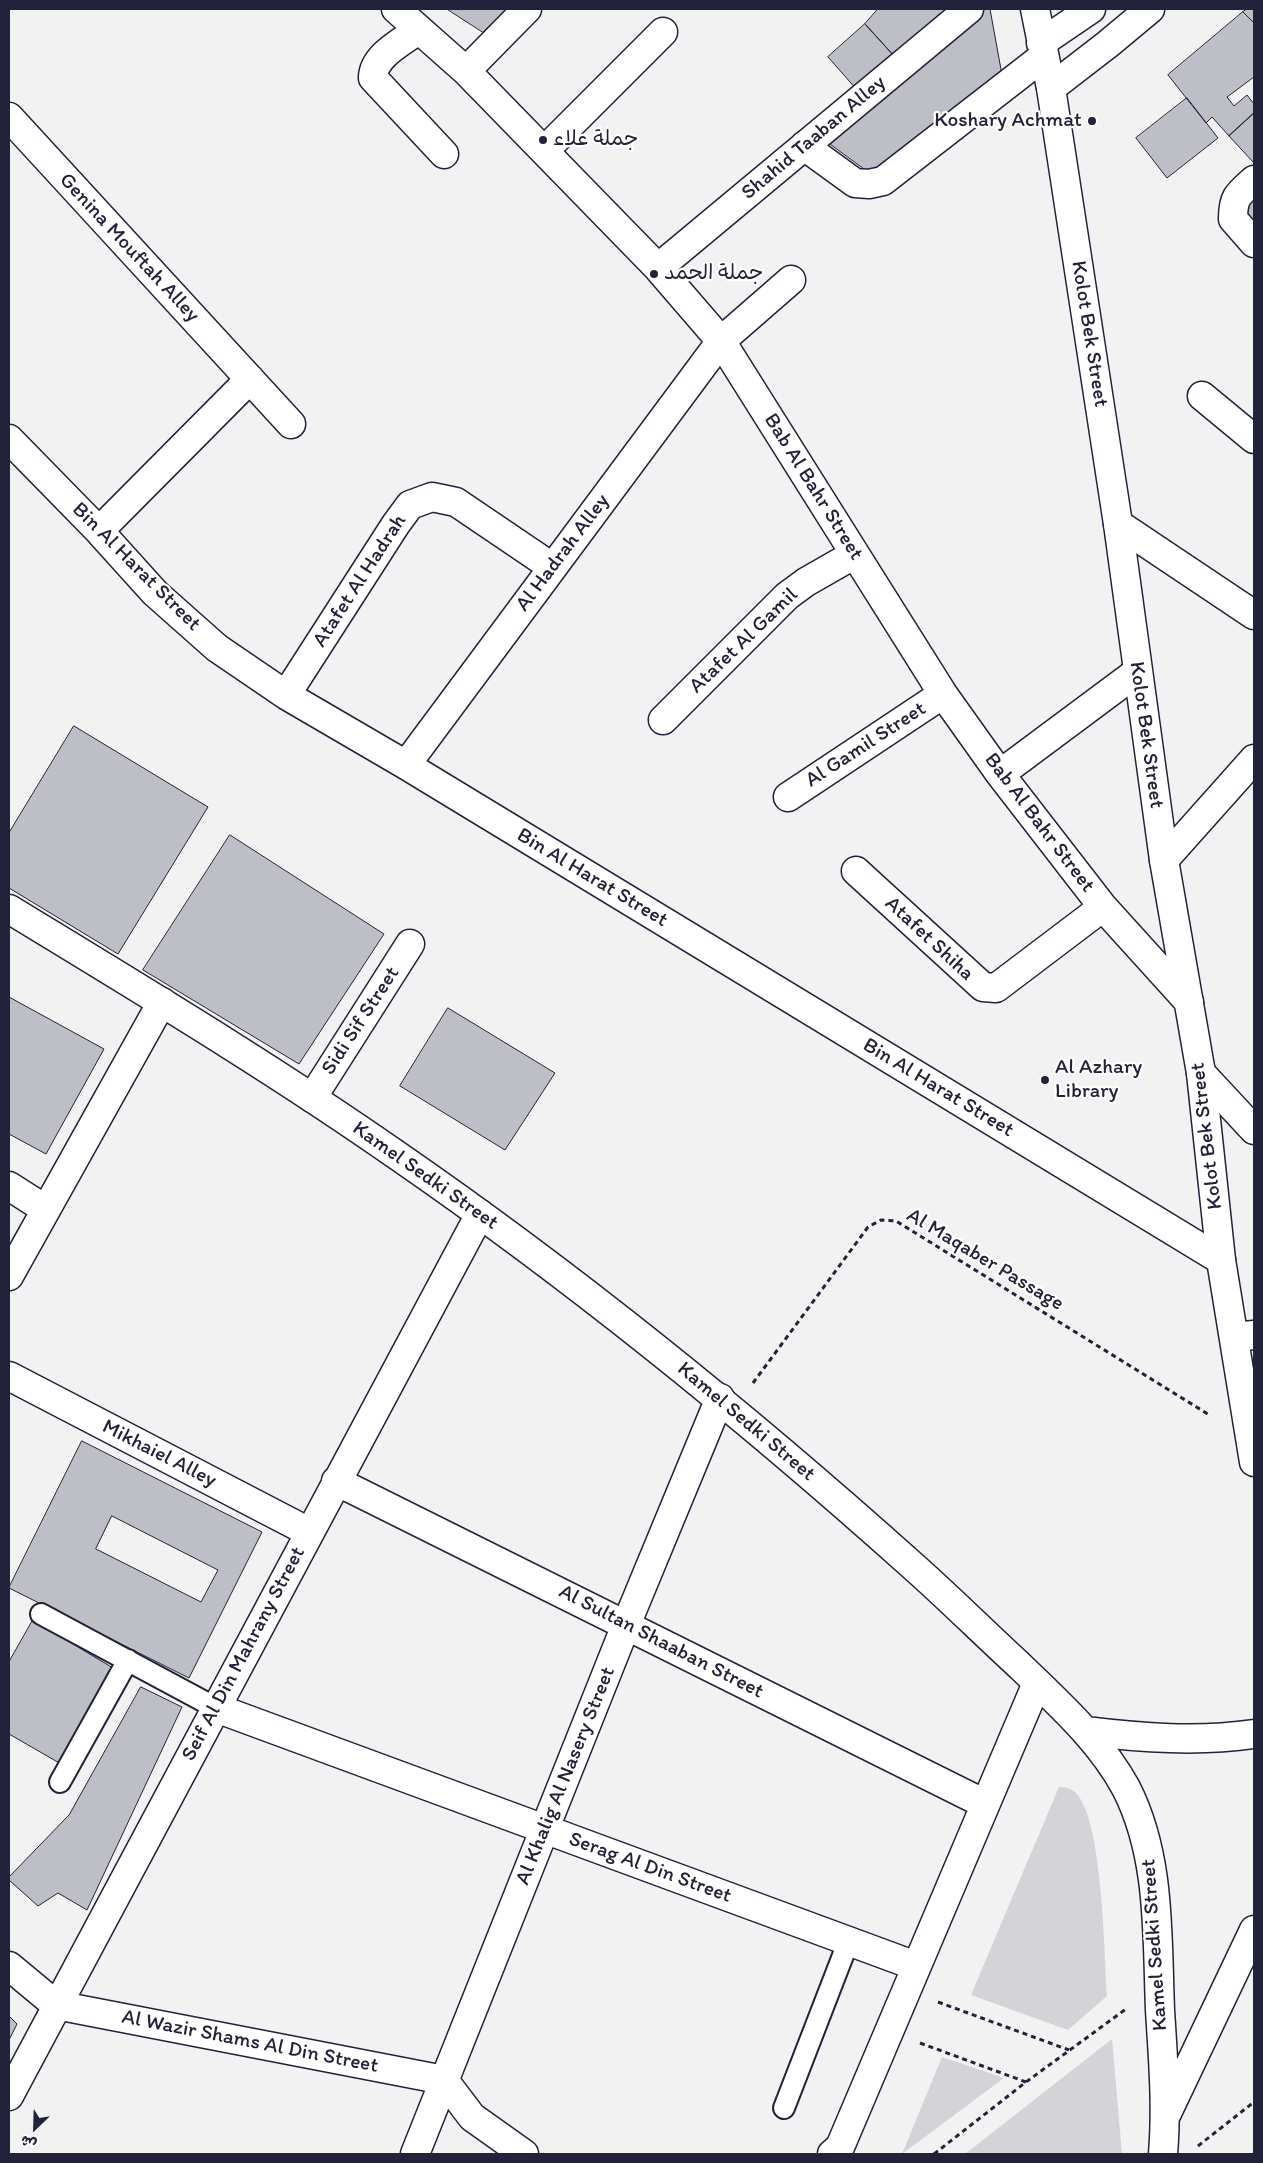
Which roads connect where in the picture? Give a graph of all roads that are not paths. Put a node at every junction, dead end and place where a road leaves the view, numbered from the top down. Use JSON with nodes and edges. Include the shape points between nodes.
{"nodes":[{"id":1,"x":396,"y":9,"type":"edge"},
{"id":2,"x":527,"y":9,"type":"edge"},
{"id":3,"x":969,"y":9,"type":"edge"},
{"id":4,"x":1035,"y":9,"type":"edge"},
{"id":5,"x":1091,"y":9,"type":"edge"},
{"id":6,"x":1150,"y":9,"type":"edge"},
{"id":7,"x":418,"y":30,"type":"junction"},
{"id":8,"x":663,"y":32,"type":"dead end"},
{"id":9,"x":1042,"y":50,"type":"junction"},
{"id":10,"x":466,"y":72,"type":"junction"},
{"id":11,"x":1051,"y":88,"type":"junction"},
{"id":12,"x":9,"y":117,"type":"edge"},
{"id":13,"x":804,"y":146,"type":"junction"},
{"id":14,"x":544,"y":151,"type":"junction"},
{"id":15,"x":444,"y":154,"type":"dead end"},
{"id":16,"x":1254,"y":180,"type":"edge"},
{"id":17,"x":1254,"y":243,"type":"edge"},
{"id":18,"x":658,"y":268,"type":"junction"},
{"id":19,"x":791,"y":280,"type":"dead end"},
{"id":20,"x":721,"y":341,"type":"junction"},
{"id":21,"x":250,"y":379,"type":"junction"},
{"id":22,"x":1202,"y":396,"type":"dead end"},
{"id":23,"x":291,"y":424,"type":"dead end"},
{"id":24,"x":9,"y":439,"type":"edge"},
{"id":25,"x":1254,"y":439,"type":"edge"},
{"id":26,"x":1118,"y":524,"type":"junction"},
{"id":27,"x":99,"y":531,"type":"junction"},
{"id":28,"x":855,"y":554,"type":"junction"},
{"id":29,"x":552,"y":567,"type":"junction"},
{"id":30,"x":1254,"y":615,"type":"edge"},
{"id":31,"x":1137,"y":672,"type":"junction"},
{"id":32,"x":943,"y":694,"type":"junction"},
{"id":33,"x":286,"y":695,"type":"junction"},
{"id":34,"x":663,"y":720,"type":"dead end"},
{"id":35,"x":1254,"y":760,"type":"edge"},
{"id":36,"x":406,"y":765,"type":"junction"},
{"id":37,"x":1000,"y":774,"type":"junction"},
{"id":38,"x":788,"y":797,"type":"dead end"},
{"id":39,"x":1164,"y":860,"type":"junction"},
{"id":40,"x":856,"y":871,"type":"dead end"},
{"id":41,"x":1103,"y":907,"type":"junction"},
{"id":42,"x":9,"y":909,"type":"edge"},
{"id":43,"x":410,"y":944,"type":"dead end"},
{"id":44,"x":162,"y":1002,"type":"junction"},
{"id":45,"x":1189,"y":1002,"type":"junction"},
{"id":46,"x":1201,"y":1073,"type":"junction"},
{"id":47,"x":312,"y":1098,"type":"junction"},
{"id":48,"x":1254,"y":1130,"type":"edge"},
{"id":49,"x":9,"y":1186,"type":"edge"},
{"id":50,"x":46,"y":1209,"type":"junction"},
{"id":51,"x":480,"y":1214,"type":"junction"},
{"id":52,"x":1221,"y":1260,"type":"junction"},
{"id":53,"x":9,"y":1276,"type":"edge"},
{"id":54,"x":1244,"y":1336,"type":"edge"},
{"id":55,"x":9,"y":1376,"type":"edge"},
{"id":56,"x":726,"y":1404,"type":"junction"},
{"id":57,"x":1253,"y":1452,"type":"edge"},
{"id":58,"x":336,"y":1481,"type":"junction"},
{"id":59,"x":309,"y":1532,"type":"junction"},
{"id":60,"x":42,"y":1614,"type":"dead end"},
{"id":61,"x":626,"y":1625,"type":"junction"},
{"id":62,"x":128,"y":1660,"type":"junction"},
{"id":63,"x":1037,"y":1683,"type":"junction"},
{"id":64,"x":216,"y":1708,"type":"junction"},
{"id":65,"x":1085,"y":1731,"type":"junction"},
{"id":66,"x":1254,"y":1734,"type":"edge"},
{"id":67,"x":60,"y":1782,"type":"dead end"},
{"id":68,"x":985,"y":1804,"type":"junction"},
{"id":69,"x":544,"y":1830,"type":"junction"},
{"id":70,"x":1254,"y":1930,"type":"edge"},
{"id":71,"x":849,"y":1940,"type":"junction"},
{"id":72,"x":9,"y":1966,"type":"edge"},
{"id":73,"x":911,"y":1978,"type":"junction"},
{"id":74,"x":56,"y":2005,"type":"junction"},
{"id":75,"x":444,"y":2080,"type":"junction"},
{"id":76,"x":9,"y":2096,"type":"edge"},
{"id":77,"x":784,"y":2108,"type":"dead end"},
{"id":78,"x":1165,"y":2117,"type":"junction"},
{"id":79,"x":415,"y":2154,"type":"edge"},
{"id":80,"x":524,"y":2154,"type":"edge"},
{"id":81,"x":832,"y":2154,"type":"edge"},
{"id":82,"x":1163,"y":2154,"type":"edge"}],
"edges":[{"from":1,"to":7,"type":"street","name":"Bab Al Bahr Street"},
{"from":2,"to":10,"type":"street"},
{"from":3,"to":13,"type":"street","name":"Shahid Taaban Alley"},
{"from":4,"to":9,"type":"street","name":"Kolot Bek Street"},
{"from":5,"to":9,"type":"street"},
{"from":6,"to":11,"type":"street"},
{"from":7,"to":10,"type":"street","name":"Bab Al Bahr Street"},
{"from":7,"to":15,"type":"street","via":[[379,60],[373,68],[373,78]]},
{"from":8,"to":14,"type":"street"},
{"from":9,"to":11,"type":"street","name":"Kolot Bek Street"},
{"from":9,"to":13,"type":"street","via":[[883,180],[855,183]]},
{"from":10,"to":14,"type":"street","name":"Bab Al Bahr Street"},
{"from":11,"to":26,"type":"street","name":"Kolot Bek Street"},
{"from":12,"to":21,"type":"street","name":"Genina Mouftah Alley"},
{"from":13,"to":18,"type":"street","name":"Shahid Taaban Alley"},
{"from":14,"to":18,"type":"street","name":"Bab Al Bahr Street"},
{"from":16,"to":17,"type":"street","via":[[1233,202],[1233,219]]},
{"from":18,"to":20,"type":"street","name":"Bab Al Bahr Street"},
{"from":19,"to":20,"type":"street","name":"Al Hadrah Alley"},
{"from":20,"to":28,"type":"street","name":"Bab Al Bahr Street"},
{"from":20,"to":29,"type":"street","name":"Al Hadrah Alley"},
{"from":21,"to":23,"type":"street","name":"Genina Mouftah Alley"},
{"from":21,"to":27,"type":"street"},
{"from":22,"to":25,"type":"street"},
{"from":24,"to":27,"type":"street","name":"Bin Al Harat Street"},
{"from":26,"to":30,"type":"street"},
{"from":26,"to":31,"type":"street","name":"Kolot Bek Street"},
{"from":27,"to":33,"type":"street","name":"Bin Al Harat Street","via":[[162,599],[217,648]]},
{"from":28,"to":32,"type":"street","name":"Bab Al Bahr Street"},
{"from":28,"to":34,"type":"street","name":"Atafet Al Gamil","via":[[787,596]]},
{"from":29,"to":33,"type":"street","name":"Atafet Al Hadrah","via":[[456,502],[432,497],[410,505]]},
{"from":29,"to":36,"type":"street","name":"Al Hadrah Alley"},
{"from":31,"to":37,"type":"street"},
{"from":31,"to":39,"type":"street","name":"Kolot Bek Street"},
{"from":32,"to":37,"type":"street","name":"Bab Al Bahr Street"},
{"from":32,"to":38,"type":"street","name":"Al Gamil Street"},
{"from":33,"to":36,"type":"street","name":"Bin Al Harat Street"},
{"from":35,"to":39,"type":"street"},
{"from":36,"to":52,"type":"street","name":"Bin Al Harat Street"},
{"from":37,"to":41,"type":"street","name":"Bab Al Bahr Street"},
{"from":39,"to":45,"type":"street","name":"Kolot Bek Street"},
{"from":40,"to":41,"type":"street","name":"Atafet Shiha","via":[[983,988],[996,988]]},
{"from":41,"to":45,"type":"street","name":"Bab Al Bahr Street"},
{"from":42,"to":44,"type":"street","name":"Kamel Sedki Street"},
{"from":43,"to":47,"type":"street","name":"Sidi Sif Street"},
{"from":44,"to":47,"type":"street","name":"Kamel Sedki Street"},
{"from":44,"to":50,"type":"street"},
{"from":45,"to":46,"type":"street","name":"Kolot Bek Street"},
{"from":46,"to":48,"type":"street"},
{"from":46,"to":52,"type":"street","name":"Kolot Bek Street"},
{"from":47,"to":51,"type":"street","name":"Kamel Sedki Street"},
{"from":49,"to":50,"type":"street"},
{"from":50,"to":53,"type":"street"},
{"from":51,"to":56,"type":"street","name":"Kamel Sedki Street","via":[[601,1304]]},
{"from":51,"to":58,"type":"street","name":"Seif Al Din Mahrany Street"},
{"from":52,"to":54,"type":"street","name":"Kolot Bek Street"},
{"from":54,"to":57,"type":"street","name":"Kolot Bek Street"},
{"from":55,"to":59,"type":"street","name":"Mikhaiel Alley"},
{"from":56,"to":61,"type":"street","name":"Al Khalig Al Nasery Street"},
{"from":56,"to":63,"type":"street","name":"Kamel Sedki Street","via":[[837,1498]]},
{"from":58,"to":59,"type":"street","name":"Seif Al Din Mahrany Street"},
{"from":58,"to":61,"type":"street","name":"Al Sultan Shaaban Street"},
{"from":59,"to":64,"type":"street","name":"Seif Al Din Mahrany Street"},
{"from":60,"to":62,"type":"lane"},
{"from":61,"to":68,"type":"street","name":"Al Sultan Shaaban Street"},
{"from":61,"to":69,"type":"street","name":"Al Khalig Al Nasery Street"},
{"from":62,"to":64,"type":"lane"},
{"from":62,"to":67,"type":"lane"},
{"from":63,"to":65,"type":"street","name":"Kamel Sedki Street"},
{"from":63,"to":68,"type":"street"},
{"from":64,"to":69,"type":"street","name":"Serag Al Din Street"},
{"from":64,"to":74,"type":"street","name":"Seif Al Din Mahrany Street"},
{"from":65,"to":66,"type":"street","via":[[1187,1739]]},
{"from":65,"to":78,"type":"street","name":"Kamel Sedki Street","via":[[1108,1759],[1126,1789],[1150,1856]]},
{"from":68,"to":73,"type":"street"},
{"from":69,"to":71,"type":"street","name":"Serag Al Din Street"},
{"from":69,"to":75,"type":"street","name":"Al Khalig Al Nasery Street"},
{"from":70,"to":78,"type":"street"},
{"from":71,"to":73,"type":"street","name":"Serag Al Din Street"},
{"from":71,"to":77,"type":"lane"},
{"from":72,"to":74,"type":"street"},
{"from":73,"to":81,"type":"street","via":[[840,2147]]},
{"from":74,"to":75,"type":"street","name":"Al Wazir Shams Al Din Street"},
{"from":74,"to":76,"type":"street","name":"Seif Al Din Mahrany Street"},
{"from":75,"to":79,"type":"street","name":"Al Khalig Al Nasery Street"},
{"from":75,"to":80,"type":"street","via":[[472,2117]]},
{"from":78,"to":82,"type":"street","name":"Kamel Sedki Street"}]}
